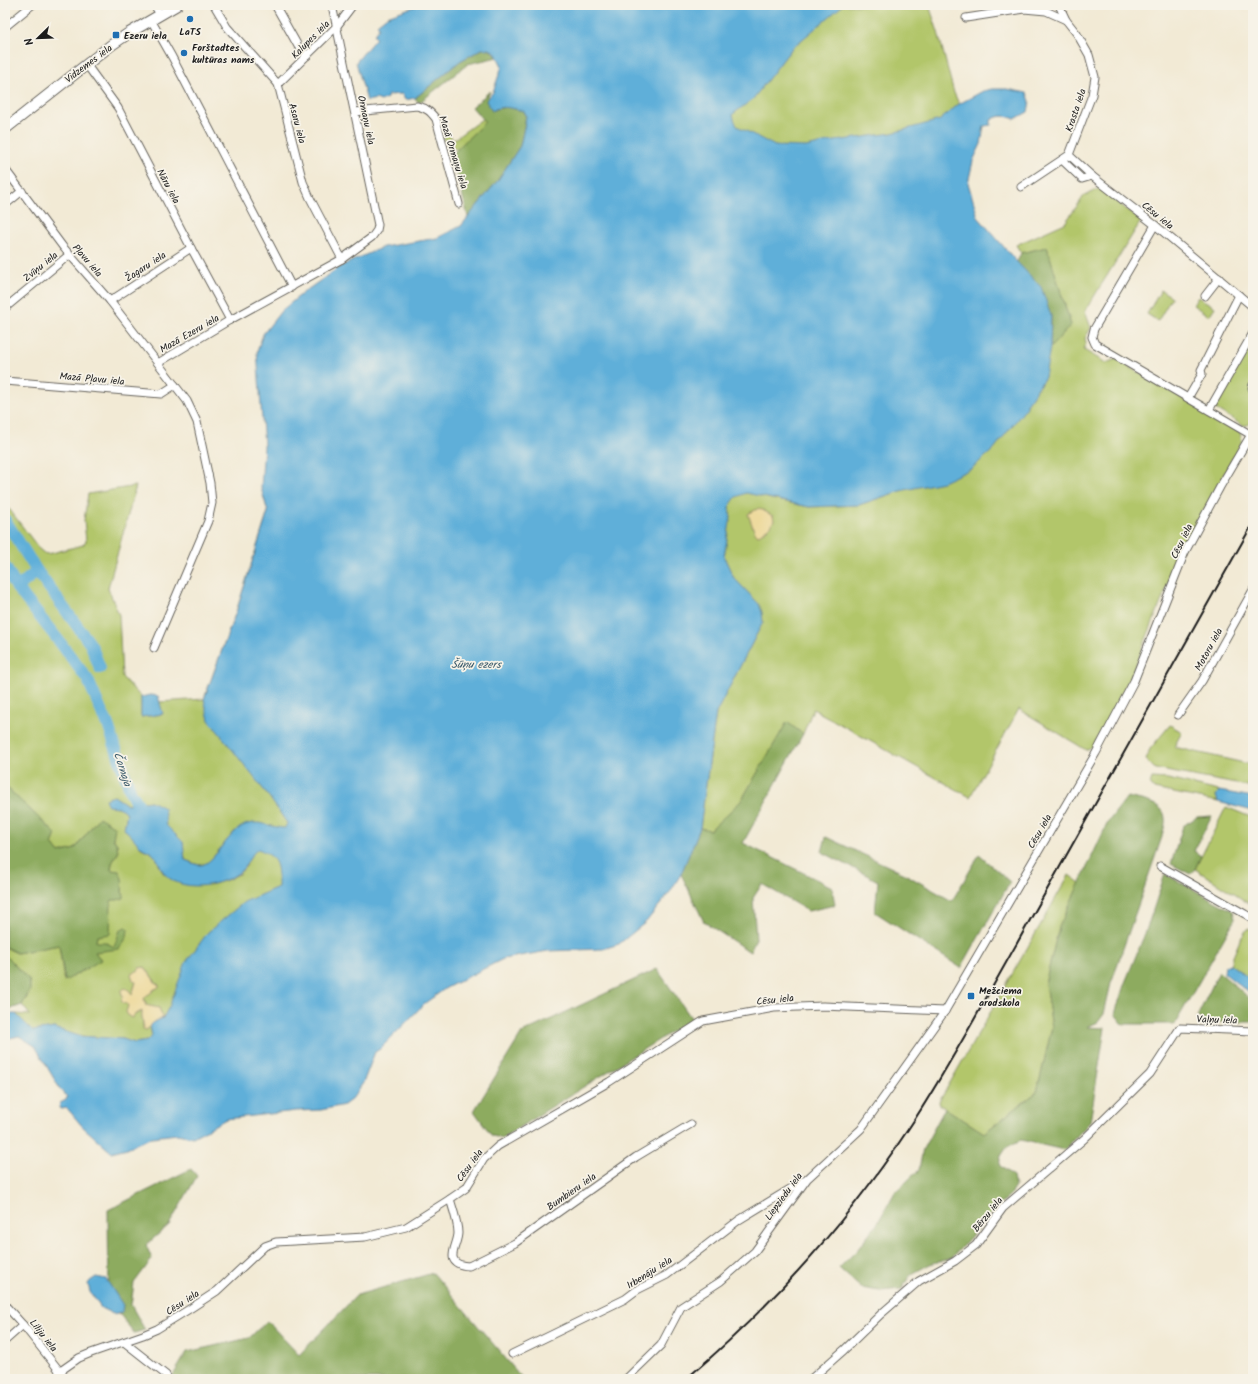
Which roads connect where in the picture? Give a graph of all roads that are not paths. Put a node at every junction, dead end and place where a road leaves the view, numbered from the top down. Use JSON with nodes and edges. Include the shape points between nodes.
{"nodes":[{"id":1,"x":32,"y":5,"type":"edge"},
{"id":2,"x":154,"y":5,"type":"edge"},
{"id":3,"x":177,"y":5,"type":"edge"},
{"id":4,"x":214,"y":5,"type":"edge"},
{"id":5,"x":275,"y":5,"type":"edge"},
{"id":6,"x":332,"y":5,"type":"edge"},
{"id":7,"x":353,"y":5,"type":"edge"},
{"id":8,"x":1059,"y":5,"type":"edge"},
{"id":9,"x":1026,"y":7,"type":"edge"},
{"id":10,"x":160,"y":14,"type":"junction"},
{"id":11,"x":966,"y":18,"type":"dead end"},
{"id":12,"x":151,"y":20,"type":"junction"},
{"id":13,"x":1066,"y":20,"type":"junction"},
{"id":14,"x":337,"y":26,"type":"junction"},
{"id":15,"x":5,"y":27,"type":"edge"},
{"id":16,"x":307,"y":56,"type":"junction"},
{"id":17,"x":86,"y":64,"type":"junction"},
{"id":18,"x":278,"y":84,"type":"junction"},
{"id":19,"x":355,"y":112,"type":"junction"},
{"id":20,"x":5,"y":129,"type":"edge"},
{"id":21,"x":1069,"y":155,"type":"junction"},
{"id":22,"x":1062,"y":160,"type":"junction"},
{"id":23,"x":5,"y":169,"type":"edge"},
{"id":24,"x":1092,"y":176,"type":"junction"},
{"id":25,"x":1021,"y":187,"type":"dead end"},
{"id":26,"x":22,"y":191,"type":"junction"},
{"id":27,"x":459,"y":204,"type":"dead end"},
{"id":28,"x":5,"y":205,"type":"edge"},
{"id":29,"x":1155,"y":225,"type":"junction"},
{"id":30,"x":372,"y":237,"type":"joint"},
{"id":31,"x":191,"y":248,"type":"junction"},
{"id":32,"x":70,"y":255,"type":"junction"},
{"id":33,"x":342,"y":259,"type":"junction"},
{"id":34,"x":1219,"y":278,"type":"junction"},
{"id":35,"x":292,"y":287,"type":"junction"},
{"id":36,"x":1240,"y":295,"type":"junction"},
{"id":37,"x":1205,"y":296,"type":"dead end"},
{"id":38,"x":110,"y":301,"type":"junction"},
{"id":39,"x":1253,"y":307,"type":"edge"},
{"id":40,"x":5,"y":308,"type":"edge"},
{"id":41,"x":230,"y":320,"type":"junction"},
{"id":42,"x":1253,"y":333,"type":"edge"},
{"id":43,"x":158,"y":363,"type":"junction"},
{"id":44,"x":5,"y":381,"type":"edge"},
{"id":45,"x":175,"y":386,"type":"junction"},
{"id":46,"x":1188,"y":398,"type":"junction"},
{"id":47,"x":1209,"y":410,"type":"junction"},
{"id":48,"x":1252,"y":434,"type":"edge"},
{"id":49,"x":1253,"y":590,"type":"edge"},
{"id":50,"x":154,"y":648,"type":"dead end"},
{"id":51,"x":1178,"y":715,"type":"dead end"},
{"id":52,"x":1160,"y":866,"type":"dead end"},
{"id":53,"x":1253,"y":919,"type":"edge"},
{"id":54,"x":945,"y":1011,"type":"junction"},
{"id":55,"x":1180,"y":1028,"type":"joint"},
{"id":56,"x":1253,"y":1031,"type":"edge"},
{"id":57,"x":691,"y":1124,"type":"dead end"},
{"id":58,"x":807,"y":1178,"type":"junction"},
{"id":59,"x":450,"y":1199,"type":"junction"},
{"id":60,"x":5,"y":1305,"type":"edge"},
{"id":61,"x":24,"y":1325,"type":"junction"},
{"id":62,"x":5,"y":1341,"type":"edge"},
{"id":63,"x":124,"y":1342,"type":"junction"},
{"id":64,"x":512,"y":1354,"type":"dead end"},
{"id":65,"x":59,"y":1372,"type":"junction"},
{"id":66,"x":165,"y":1378,"type":"edge"},
{"id":67,"x":66,"y":1379,"type":"edge"},
{"id":68,"x":626,"y":1379,"type":"edge"},
{"id":69,"x":811,"y":1379,"type":"edge"}],
"edges":[{"from":1,"to":15,"type":"street"},
{"from":2,"to":10,"type":"street"},
{"from":3,"to":10,"type":"street","name":"Vidzemes iela"},
{"from":4,"to":18,"type":"street","name":"Asaru iela","via":[[227,27]]},
{"from":5,"to":16,"type":"street","via":[[298,46]]},
{"from":6,"to":14,"type":"street","name":"Ormaņu iela"},
{"from":7,"to":14,"type":"street","name":"Kalupes iela"},
{"from":8,"to":13,"type":"street","name":"Krasta iela"},
{"from":9,"to":11,"type":"street","name":"Krasta iela"},
{"from":9,"to":13,"type":"street","name":"Krasta iela","via":[[1046,11]]},
{"from":10,"to":12,"type":"street","name":"Vidzemes iela"},
{"from":12,"to":17,"type":"street","name":"Vidzemes iela"},
{"from":12,"to":35,"type":"street"},
{"from":13,"to":21,"type":"street","name":"Krasta iela","via":[[1089,55],[1095,77],[1092,95]]},
{"from":14,"to":16,"type":"street","name":"Kalupes iela"},
{"from":14,"to":19,"type":"street","name":"Ormaņu iela"},
{"from":16,"to":18,"type":"street","name":"Kalupes iela"},
{"from":17,"to":20,"type":"street","name":"Vidzemes iela"},
{"from":17,"to":31,"type":"street","name":"Nāru iela","via":[[118,108]]},
{"from":18,"to":33,"type":"street","name":"Asaru iela","via":[[303,182]]},
{"from":19,"to":27,"type":"street","name":"Mazā Ormaņu iela","via":[[417,106],[432,113],[436,119]]},
{"from":19,"to":30,"type":"street","name":"Ormaņu iela","via":[[378,224]]},
{"from":21,"to":22,"type":"street"},
{"from":21,"to":24,"type":"street","name":"Cēsu iela"},
{"from":22,"to":24,"type":"street","via":[[1082,179]]},
{"from":22,"to":25,"type":"street"},
{"from":23,"to":26,"type":"street","name":"Pļavu iela"},
{"from":24,"to":29,"type":"street","name":"Cēsu iela"},
{"from":26,"to":28,"type":"street"},
{"from":26,"to":32,"type":"street","name":"Pļavu iela"},
{"from":29,"to":34,"type":"street","name":"Cēsu iela"},
{"from":29,"to":46,"type":"street","via":[[1092,337],[1095,344]]},
{"from":30,"to":33,"type":"street","name":"Mazā Ezeru iela"},
{"from":31,"to":38,"type":"street","name":"Žagaru iela"},
{"from":31,"to":41,"type":"street","name":"Nāru iela"},
{"from":32,"to":38,"type":"street","name":"Pļavu iela"},
{"from":32,"to":40,"type":"street","name":"Zvīņu iela"},
{"from":33,"to":35,"type":"street","name":"Mazā Ezeru iela"},
{"from":34,"to":36,"type":"street","name":"Cēsu iela"},
{"from":34,"to":37,"type":"street"},
{"from":35,"to":41,"type":"street","name":"Mazā Ezeru iela"},
{"from":36,"to":39,"type":"street","name":"Cēsu iela"},
{"from":36,"to":46,"type":"street"},
{"from":38,"to":43,"type":"street","name":"Pļavu iela"},
{"from":41,"to":43,"type":"street","name":"Mazā Ezeru iela"},
{"from":42,"to":47,"type":"street"},
{"from":43,"to":45,"type":"street","name":"Mazā Ezeru iela"},
{"from":44,"to":45,"type":"street","name":"Mazā Pļavu iela","via":[[161,394]]},
{"from":45,"to":50,"type":"street","name":"Mazā Ezeru iela","via":[[187,401],[196,422],[212,503],[208,520]]},
{"from":46,"to":47,"type":"street"},
{"from":47,"to":48,"type":"street"},
{"from":48,"to":54,"type":"street","name":"Cēsu iela","via":[[1185,552],[1134,681],[1096,753]]},
{"from":49,"to":51,"type":"street","name":"Motoru iela","via":[[1202,681]]},
{"from":52,"to":53,"type":"street"},
{"from":54,"to":58,"type":"street","name":"Liepziedu iela","via":[[861,1129]]},
{"from":54,"to":59,"type":"street","name":"Cēsu iela","via":[[823,1006],[781,1008],[703,1021],[609,1082],[498,1146],[484,1159],[466,1188]]},
{"from":55,"to":56,"type":"street","name":"Vaļņu iela"},
{"from":55,"to":69,"type":"street","name":"Bērzu iela","via":[[1150,1074],[1084,1139],[1003,1208],[976,1244],[955,1261],[919,1281]]},
{"from":57,"to":59,"type":"street","name":"Bumbieru iela","via":[[636,1157],[515,1243],[469,1266],[460,1265],[454,1260],[453,1251],[458,1234]]},
{"from":58,"to":64,"type":"street","name":"Irbenāju iela","via":[[739,1220],[667,1275],[625,1299]]},
{"from":58,"to":68,"type":"street","name":"Liepziedu iela","via":[[756,1251],[720,1281],[681,1307],[661,1345]]},
{"from":59,"to":63,"type":"street","name":"Cēsu iela","via":[[406,1227],[365,1237],[276,1242],[265,1246],[217,1291],[157,1329]]},
{"from":60,"to":61,"type":"street","name":"Liliju iela"},
{"from":61,"to":62,"type":"street"},
{"from":61,"to":65,"type":"street","name":"Liliju iela"},
{"from":63,"to":65,"type":"street","name":"Cēsu iela","via":[[79,1358]]},
{"from":63,"to":66,"type":"street"},
{"from":65,"to":67,"type":"street","name":"Liliju iela"}]}
